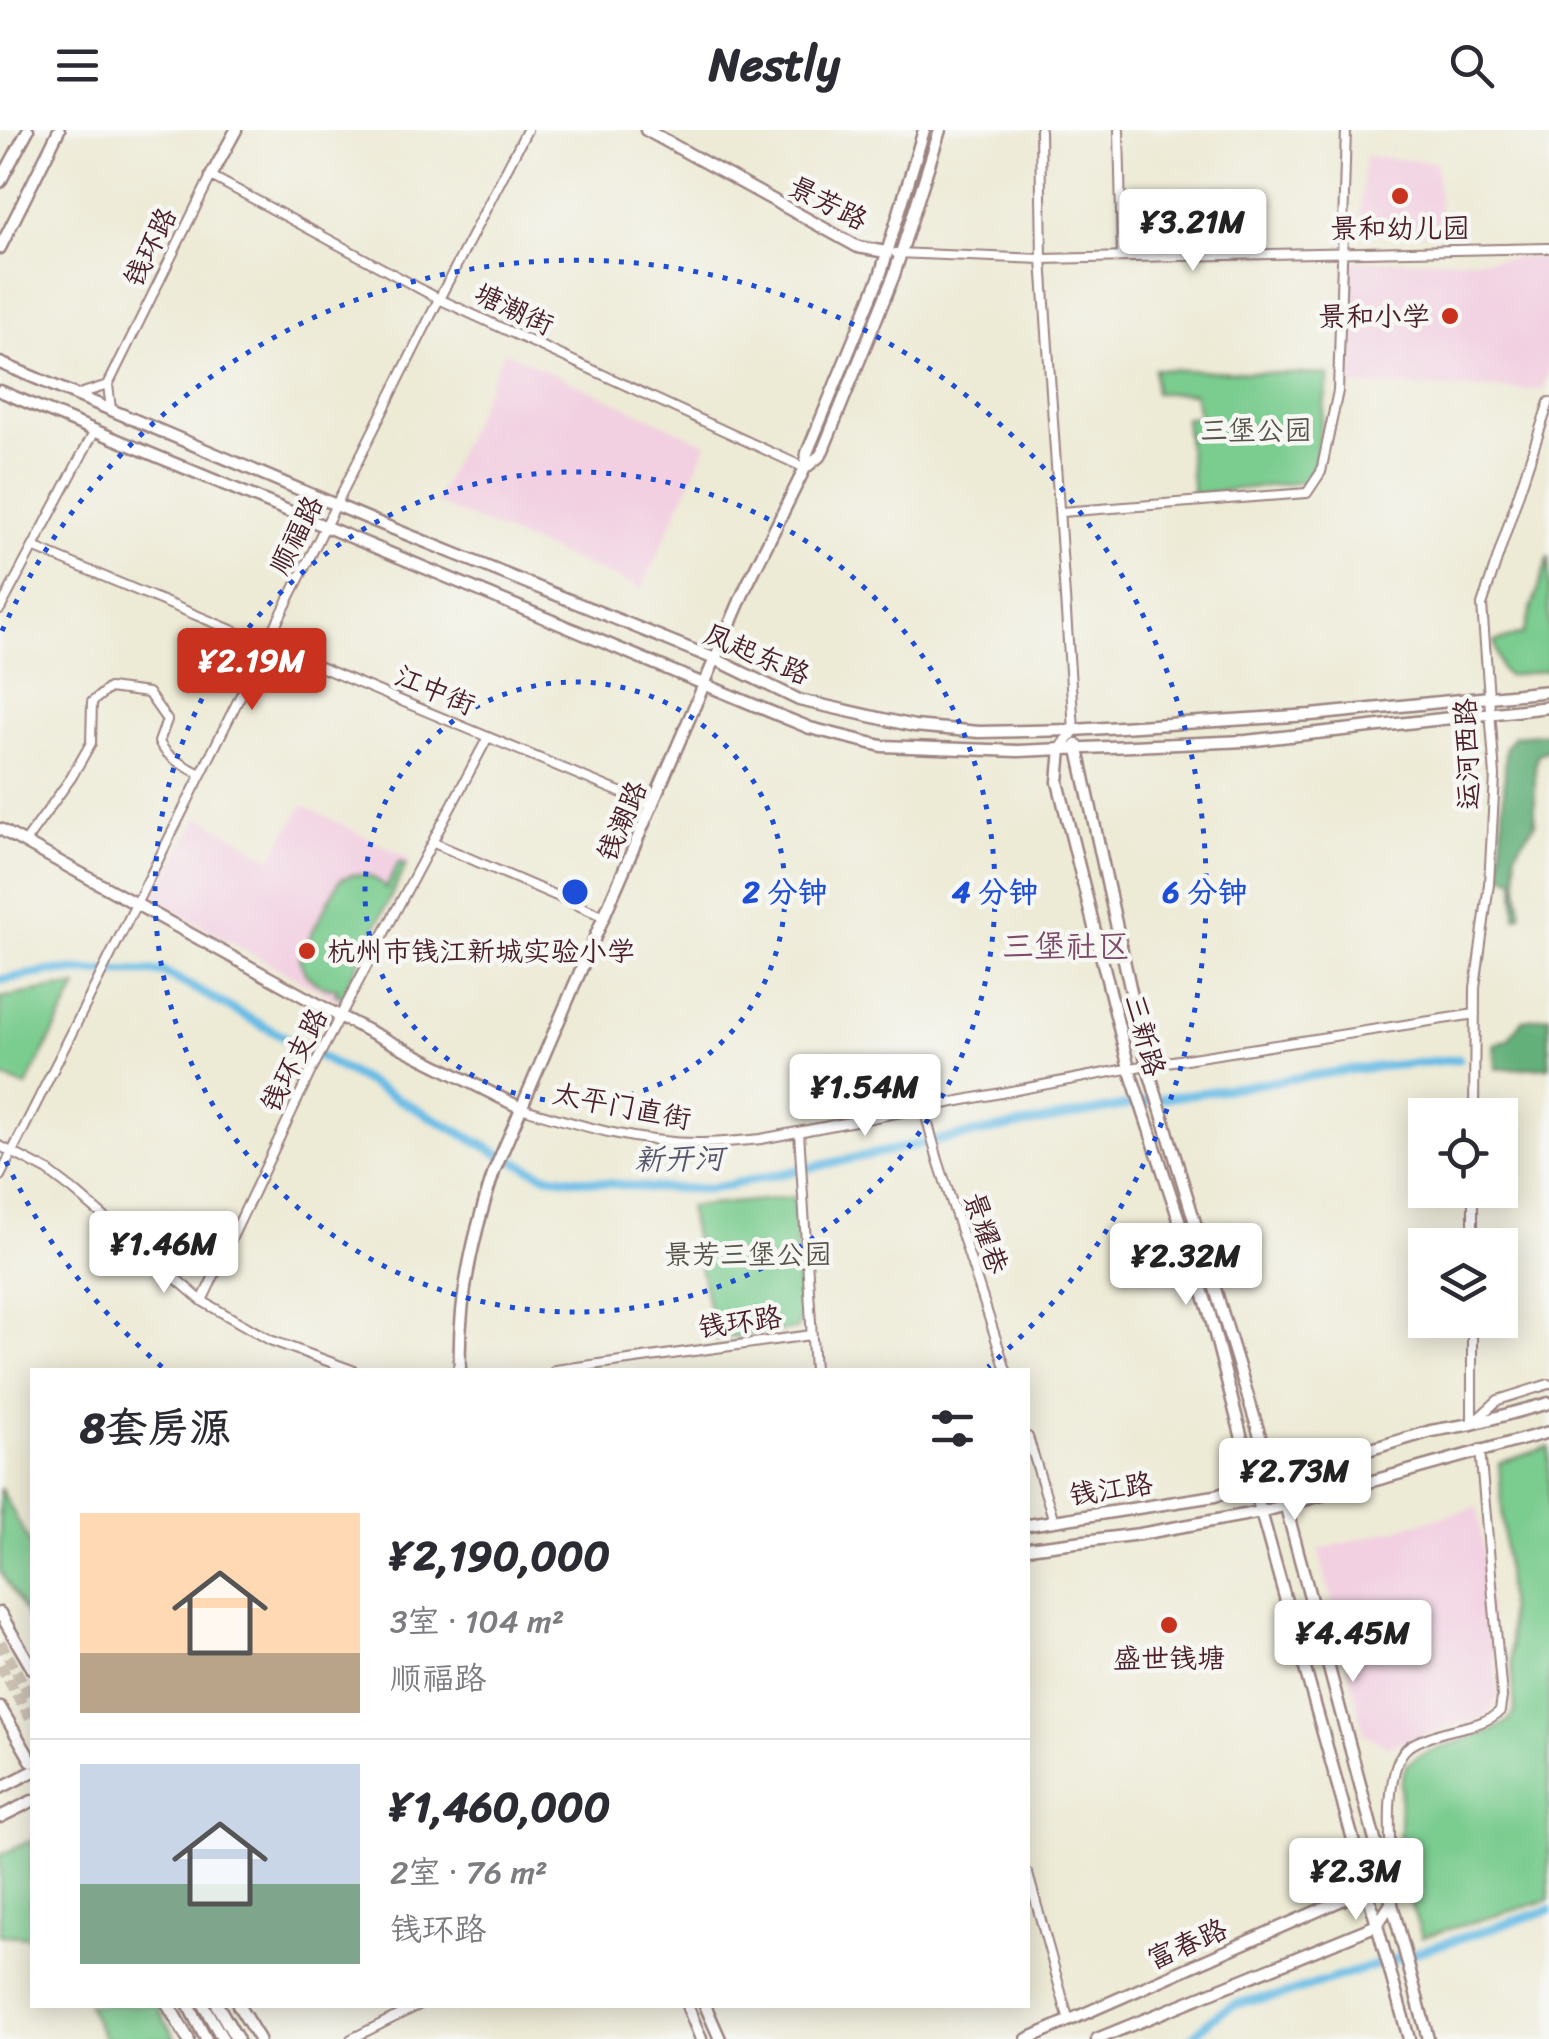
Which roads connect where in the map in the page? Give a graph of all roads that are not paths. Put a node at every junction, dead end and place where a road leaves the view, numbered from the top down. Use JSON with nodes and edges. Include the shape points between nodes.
{"nodes":[{"id":1,"x":28,"y":130,"type":"edge"},
{"id":2,"x":59,"y":130,"type":"edge"},
{"id":3,"x":236,"y":130,"type":"edge"},
{"id":4,"x":527,"y":130,"type":"edge"},
{"id":5,"x":646,"y":130,"type":"edge"},
{"id":6,"x":924,"y":130,"type":"edge"},
{"id":7,"x":940,"y":130,"type":"edge"},
{"id":8,"x":1040,"y":130,"type":"edge"},
{"id":9,"x":1119,"y":130,"type":"edge"},
{"id":10,"x":1346,"y":130,"type":"edge"},
{"id":11,"x":211,"y":176,"type":"junction"},
{"id":12,"x":0,"y":182,"type":"edge"},
{"id":13,"x":0,"y":248,"type":"edge"},
{"id":14,"x":1549,"y":248,"type":"edge"},
{"id":15,"x":1342,"y":251,"type":"junction"},
{"id":16,"x":886,"y":252,"type":"junction"},
{"id":17,"x":902,"y":254,"type":"junction"},
{"id":18,"x":1122,"y":257,"type":"junction"},
{"id":19,"x":1042,"y":259,"type":"junction"},
{"id":20,"x":439,"y":299,"type":"junction"},
{"id":21,"x":0,"y":363,"type":"edge"},
{"id":22,"x":108,"y":385,"type":"junction"},
{"id":23,"x":0,"y":391,"type":"edge"},
{"id":24,"x":76,"y":395,"type":"junction"},
{"id":25,"x":1549,"y":402,"type":"edge"},
{"id":26,"x":111,"y":409,"type":"junction"},
{"id":27,"x":95,"y":430,"type":"junction"},
{"id":28,"x":804,"y":468,"type":"junction"},
{"id":29,"x":337,"y":506,"type":"junction"},
{"id":30,"x":1061,"y":512,"type":"junction"},
{"id":31,"x":324,"y":528,"type":"junction"},
{"id":32,"x":33,"y":547,"type":"junction"},
{"id":33,"x":0,"y":610,"type":"edge"},
{"id":34,"x":266,"y":642,"type":"junction"},
{"id":35,"x":716,"y":659,"type":"junction"},
{"id":36,"x":704,"y":683,"type":"junction"},
{"id":37,"x":1549,"y":691,"type":"edge"},
{"id":38,"x":1488,"y":697,"type":"junction"},
{"id":39,"x":1549,"y":707,"type":"edge"},
{"id":40,"x":1490,"y":714,"type":"junction"},
{"id":41,"x":1074,"y":730,"type":"junction"},
{"id":42,"x":488,"y":737,"type":"junction"},
{"id":43,"x":1078,"y":748,"type":"junction"},
{"id":44,"x":1062,"y":749,"type":"junction"},
{"id":45,"x":200,"y":774,"type":"junction"},
{"id":46,"x":653,"y":806,"type":"junction"},
{"id":47,"x":0,"y":829,"type":"edge"},
{"id":48,"x":25,"y":842,"type":"junction"},
{"id":49,"x":434,"y":843,"type":"junction"},
{"id":50,"x":136,"y":904,"type":"junction"},
{"id":51,"x":605,"y":917,"type":"junction"},
{"id":52,"x":1475,"y":1014,"type":"junction"},
{"id":53,"x":341,"y":1017,"type":"junction"},
{"id":54,"x":1147,"y":1065,"type":"junction"},
{"id":55,"x":1129,"y":1068,"type":"junction"},
{"id":56,"x":1474,"y":1098,"type":"edge"},
{"id":57,"x":520,"y":1108,"type":"junction"},
{"id":58,"x":924,"y":1109,"type":"junction"},
{"id":59,"x":799,"y":1132,"type":"junction"},
{"id":60,"x":0,"y":1146,"type":"edge"},
{"id":61,"x":12,"y":1152,"type":"junction"},
{"id":62,"x":0,"y":1176,"type":"edge"},
{"id":63,"x":202,"y":1301,"type":"junction"},
{"id":64,"x":812,"y":1334,"type":"junction"},
{"id":65,"x":1472,"y":1338,"type":"edge"},
{"id":66,"x":347,"y":1368,"type":"edge"},
{"id":67,"x":460,"y":1368,"type":"edge"},
{"id":68,"x":569,"y":1368,"type":"edge"},
{"id":69,"x":814,"y":1368,"type":"edge"},
{"id":70,"x":1005,"y":1368,"type":"edge"},
{"id":71,"x":1549,"y":1384,"type":"edge"},
{"id":72,"x":1549,"y":1402,"type":"edge"},
{"id":73,"x":1472,"y":1424,"type":"junction"},
{"id":74,"x":1549,"y":1432,"type":"edge"},
{"id":75,"x":1030,"y":1443,"type":"edge"},
{"id":76,"x":1480,"y":1449,"type":"junction"},
{"id":77,"x":1276,"y":1478,"type":"junction"},
{"id":78,"x":1254,"y":1484,"type":"junction"},
{"id":79,"x":1284,"y":1505,"type":"junction"},
{"id":80,"x":1261,"y":1512,"type":"junction"},
{"id":81,"x":1054,"y":1521,"type":"junction"},
{"id":82,"x":1030,"y":1525,"type":"edge"},
{"id":83,"x":1030,"y":1548,"type":"edge"},
{"id":84,"x":0,"y":1613,"type":"edge"},
{"id":85,"x":30,"y":1665,"type":"edge"},
{"id":86,"x":0,"y":1708,"type":"edge"},
{"id":87,"x":30,"y":1759,"type":"edge"},
{"id":88,"x":30,"y":1773,"type":"edge"},
{"id":89,"x":0,"y":1788,"type":"edge"},
{"id":90,"x":30,"y":1801,"type":"edge"},
{"id":91,"x":0,"y":1816,"type":"edge"},
{"id":92,"x":1030,"y":1881,"type":"edge"},
{"id":93,"x":1367,"y":1889,"type":"junction"},
{"id":94,"x":1392,"y":1902,"type":"junction"},
{"id":95,"x":1377,"y":1925,"type":"junction"},
{"id":96,"x":170,"y":2008,"type":"edge"},
{"id":97,"x":190,"y":2008,"type":"edge"},
{"id":98,"x":205,"y":2008,"type":"edge"},
{"id":99,"x":219,"y":2008,"type":"edge"},
{"id":100,"x":240,"y":2008,"type":"edge"},
{"id":101,"x":413,"y":2008,"type":"edge"},
{"id":102,"x":688,"y":2008,"type":"edge"},
{"id":103,"x":706,"y":2008,"type":"edge"},
{"id":104,"x":1069,"y":2022,"type":"junction"},
{"id":105,"x":188,"y":2039,"type":"edge"},
{"id":106,"x":206,"y":2039,"type":"edge"},
{"id":107,"x":222,"y":2039,"type":"edge"},
{"id":108,"x":237,"y":2039,"type":"edge"},
{"id":109,"x":259,"y":2039,"type":"edge"},
{"id":110,"x":350,"y":2039,"type":"edge"},
{"id":111,"x":702,"y":2039,"type":"edge"},
{"id":112,"x":720,"y":2039,"type":"edge"},
{"id":113,"x":1027,"y":2039,"type":"edge"},
{"id":114,"x":1097,"y":2039,"type":"edge"},
{"id":115,"x":1409,"y":2039,"type":"edge"},
{"id":116,"x":1428,"y":2039,"type":"edge"}],
"edges":[{"from":1,"to":12,"type":"main road"},
{"from":2,"to":13,"type":"main road"},
{"from":3,"to":11,"type":"main road","name":"钱环路"},
{"from":4,"to":20,"type":"street","name":"顺福路"},
{"from":5,"to":16,"type":"main road","name":"景芳路","via":[[858,248]]},
{"from":6,"to":16,"type":"main road","name":"钱潮路"},
{"from":7,"to":17,"type":"main road","name":"钱潮路"},
{"from":8,"to":19,"type":"street"},
{"from":9,"to":18,"type":"street"},
{"from":10,"to":15,"type":"street"},
{"from":11,"to":20,"type":"street","name":"塘潮街"},
{"from":11,"to":22,"type":"street","name":"钱环路"},
{"from":14,"to":15,"type":"street"},
{"from":15,"to":18,"type":"street"},
{"from":15,"to":30,"type":"street","via":[[1338,391],[1321,472],[1307,493]]},
{"from":16,"to":17,"type":"street"},
{"from":16,"to":28,"type":"main road","name":"钱潮路"},
{"from":17,"to":19,"type":"street"},
{"from":17,"to":28,"type":"main road","name":"钱潮路","via":[[821,455]]},
{"from":18,"to":19,"type":"street"},
{"from":19,"to":30,"type":"street"},
{"from":20,"to":28,"type":"street","name":"塘潮街"},
{"from":20,"to":29,"type":"street","name":"顺福路"},
{"from":21,"to":24,"type":"main road","name":"凤起东路"},
{"from":22,"to":24,"type":"street"},
{"from":22,"to":26,"type":"street"},
{"from":23,"to":27,"type":"main road","name":"凤起东路"},
{"from":24,"to":26,"type":"main road","name":"凤起东路"},
{"from":25,"to":38,"type":"street","name":"运河西路","via":[[1482,604]]},
{"from":26,"to":29,"type":"main road","name":"凤起东路"},
{"from":27,"to":31,"type":"main road","name":"凤起东路"},
{"from":27,"to":32,"type":"street"},
{"from":28,"to":35,"type":"main road","name":"钱潮路"},
{"from":29,"to":31,"type":"street","name":"顺福路"},
{"from":29,"to":35,"type":"main road","name":"凤起东路"},
{"from":30,"to":41,"type":"street"},
{"from":31,"to":34,"type":"street","name":"顺福路"},
{"from":31,"to":36,"type":"main road","name":"凤起东路"},
{"from":32,"to":33,"type":"street"},
{"from":32,"to":34,"type":"street","name":"江中街"},
{"from":34,"to":42,"type":"street","name":"江中街"},
{"from":34,"to":45,"type":"street","name":"顺福路"},
{"from":35,"to":36,"type":"main road","name":"钱潮路"},
{"from":35,"to":41,"type":"main road","name":"凤起东路","via":[[800,700],[914,726]]},
{"from":36,"to":44,"type":"main road","name":"凤起东路","via":[[810,728],[882,746]]},
{"from":36,"to":46,"type":"main road","name":"钱潮路"},
{"from":37,"to":38,"type":"main road","name":"凤起东路"},
{"from":38,"to":40,"type":"street","name":"运河西路"},
{"from":38,"to":41,"type":"main road","name":"凤起东路"},
{"from":39,"to":40,"type":"main road","name":"凤起东路"},
{"from":40,"to":43,"type":"main road","name":"凤起东路","via":[[1246,741]]},
{"from":40,"to":52,"type":"street","name":"运河西路","via":[[1495,776]]},
{"from":41,"to":43,"type":"main road","name":"三新路"},
{"from":41,"to":44,"type":"main road"},
{"from":42,"to":46,"type":"street","name":"江中街"},
{"from":42,"to":49,"type":"street","name":"钱环支路"},
{"from":43,"to":44,"type":"main road","name":"凤起东路"},
{"from":43,"to":54,"type":"main road","name":"三新路"},
{"from":44,"to":55,"type":"main road","name":"三新路","via":[[1058,782]]},
{"from":45,"to":48,"type":"street","via":[[162,748],[167,720],[148,693],[110,688],[92,702],[91,743]]},
{"from":45,"to":50,"type":"street","name":"顺福路"},
{"from":46,"to":51,"type":"main road","name":"钱潮路"},
{"from":47,"to":48,"type":"main road","name":"太平门直街"},
{"from":48,"to":50,"type":"main road","name":"太平门直街"},
{"from":49,"to":51,"type":"street"},
{"from":49,"to":53,"type":"street","name":"钱环支路"},
{"from":50,"to":53,"type":"main road","name":"太平门直街"},
{"from":50,"to":61,"type":"street","name":"顺福路"},
{"from":51,"to":57,"type":"main road","name":"钱潮路"},
{"from":52,"to":54,"type":"street","name":"太平门直街"},
{"from":52,"to":56,"type":"street","name":"运河西路"},
{"from":53,"to":57,"type":"main road","name":"太平门直街"},
{"from":53,"to":63,"type":"street","name":"钱环支路"},
{"from":54,"to":55,"type":"street","name":"太平门直街"},
{"from":54,"to":77,"type":"main road","name":"三新路"},
{"from":55,"to":58,"type":"street","name":"太平门直街"},
{"from":55,"to":78,"type":"main road","name":"三新路","via":[[1208,1311]]},
{"from":57,"to":59,"type":"street","name":"太平门直街","via":[[639,1138],[696,1143]]},
{"from":57,"to":67,"type":"main road","name":"钱潮路","via":[[483,1204],[458,1331]]},
{"from":58,"to":59,"type":"street","name":"太平门直街"},
{"from":58,"to":70,"type":"street","name":"景耀巷"},
{"from":59,"to":64,"type":"street"},
{"from":60,"to":61,"type":"street"},
{"from":61,"to":62,"type":"street","name":"顺福路"},
{"from":61,"to":63,"type":"street","via":[[73,1190]]},
{"from":63,"to":66,"type":"street","via":[[270,1340]]},
{"from":64,"to":68,"type":"street","name":"钱环路"},
{"from":64,"to":69,"type":"street"},
{"from":65,"to":73,"type":"street"},
{"from":71,"to":73,"type":"street","via":[[1498,1400]]},
{"from":72,"to":73,"type":"main road","name":"钱江路"},
{"from":73,"to":77,"type":"main road","name":"钱江路"},
{"from":74,"to":76,"type":"main road","name":"钱江路"},
{"from":75,"to":81,"type":"street"},
{"from":76,"to":79,"type":"main road","name":"钱江路"},
{"from":76,"to":94,"type":"street","name":"三新路","via":[[1500,1712],[1407,1748],[1396,1764],[1390,1793]]},
{"from":77,"to":78,"type":"main road","name":"钱江路"},
{"from":77,"to":79,"type":"main road","name":"三新路"},
{"from":78,"to":80,"type":"main road","name":"三新路"},
{"from":78,"to":81,"type":"main road","name":"钱江路"},
{"from":79,"to":80,"type":"main road","name":"钱江路"},
{"from":79,"to":94,"type":"main road","name":"三新路"},
{"from":80,"to":83,"type":"main road","name":"钱江路"},
{"from":80,"to":93,"type":"main road","name":"三新路"},
{"from":81,"to":82,"type":"main road","name":"钱江路"},
{"from":84,"to":85,"type":"main road"},
{"from":86,"to":87,"type":"main road"},
{"from":88,"to":89,"type":"main road"},
{"from":90,"to":91,"type":"main road"},
{"from":92,"to":104,"type":"street"},
{"from":93,"to":94,"type":"main road"},
{"from":93,"to":95,"type":"main road","name":"三新路"},
{"from":93,"to":104,"type":"main road","name":"富春路"},
{"from":94,"to":95,"type":"main road"},
{"from":94,"to":116,"type":"main road","name":"三新路"},
{"from":95,"to":114,"type":"main road","name":"富春路"},
{"from":95,"to":115,"type":"main road","name":"三新路"},
{"from":96,"to":105,"type":"main road"},
{"from":97,"to":106,"type":"main road"},
{"from":98,"to":107,"type":"main road"},
{"from":99,"to":108,"type":"main road"},
{"from":100,"to":109,"type":"main road"},
{"from":101,"to":110,"type":"street"},
{"from":102,"to":111,"type":"main road"},
{"from":103,"to":112,"type":"main road"},
{"from":104,"to":113,"type":"main road","name":"富春路"}]}
